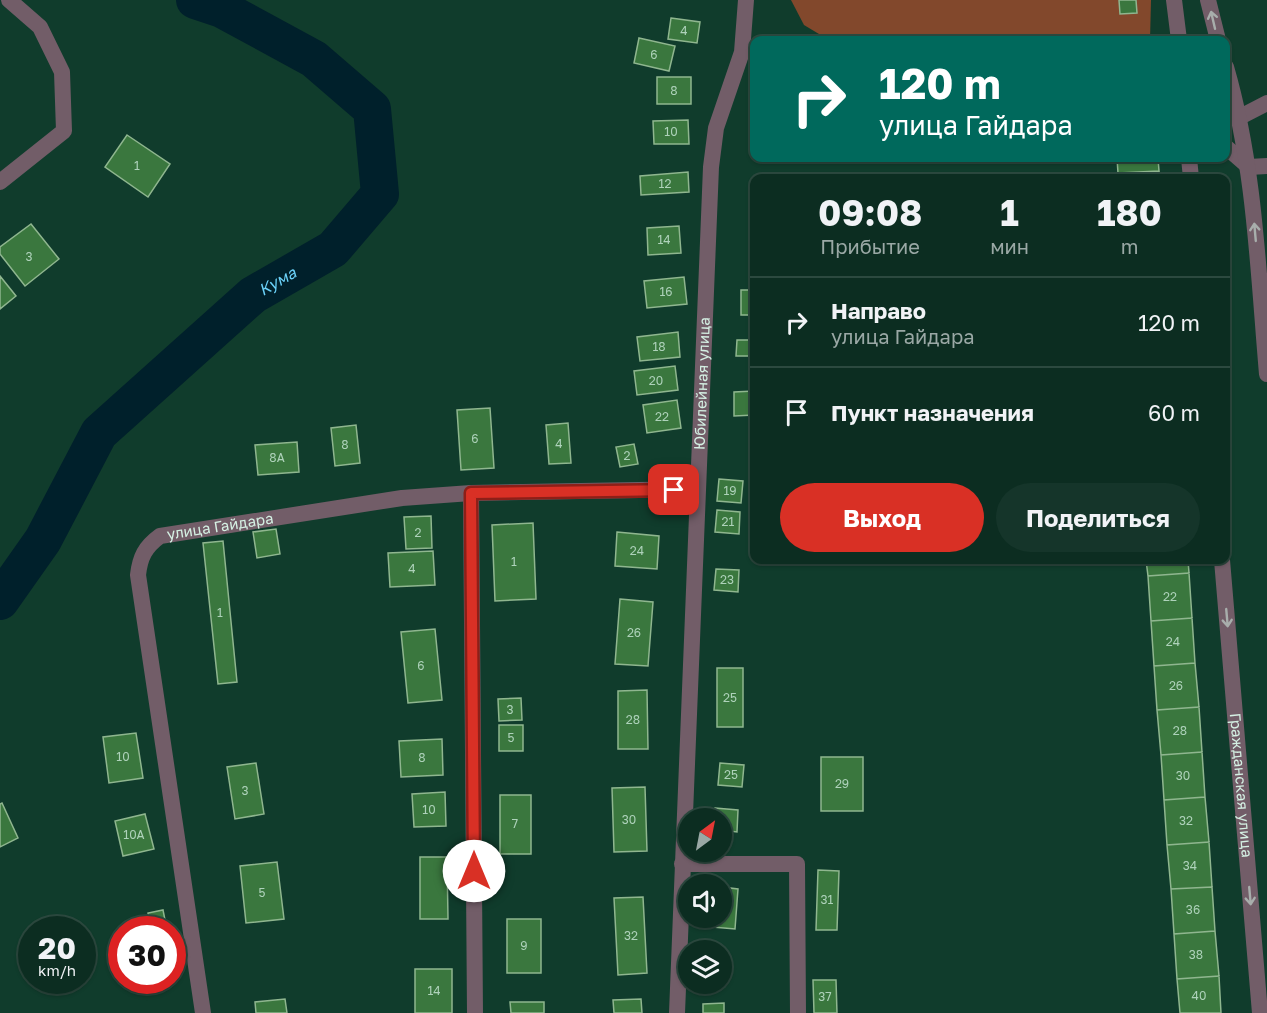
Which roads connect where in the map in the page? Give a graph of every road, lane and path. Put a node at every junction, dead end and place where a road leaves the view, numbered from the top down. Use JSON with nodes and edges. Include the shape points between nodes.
{"nodes":[{"id":1,"x":9,"y":0,"type":"edge"},
{"id":2,"x":746,"y":0,"type":"edge"},
{"id":3,"x":1174,"y":0,"type":"edge"},
{"id":4,"x":1208,"y":0,"type":"edge"},
{"id":5,"x":1178,"y":36,"type":"edge"},
{"id":6,"x":1217,"y":36,"type":"edge"},
{"id":7,"x":748,"y":53,"type":"edge"},
{"id":8,"x":1230,"y":94,"type":"edge"},
{"id":9,"x":1267,"y":103,"type":"edge"},
{"id":10,"x":1233,"y":115,"type":"edge"},
{"id":11,"x":1230,"y":150,"type":"edge"},
{"id":12,"x":1267,"y":166,"type":"edge"},
{"id":13,"x":1249,"y":167,"type":"junction"},
{"id":14,"x":0,"y":182,"type":"edge"},
{"id":15,"x":1267,"y":375,"type":"edge"},
{"id":16,"x":697,"y":489,"type":"junction"},
{"id":17,"x":471,"y":493,"type":"junction"},
{"id":18,"x":1222,"y":564,"type":"edge"},
{"id":19,"x":682,"y":864,"type":"junction"},
{"id":20,"x":203,"y":1013,"type":"edge"},
{"id":21,"x":475,"y":1013,"type":"edge"},
{"id":22,"x":677,"y":1013,"type":"edge"},
{"id":23,"x":798,"y":1013,"type":"edge"},
{"id":24,"x":1260,"y":1013,"type":"edge"}],
"edges":[{"from":1,"to":14,"type":"street","via":[[40,27],[63,72],[64,131]]},
{"from":2,"to":7,"type":"street","name":"Юбилейная улица"},
{"from":3,"to":5,"type":"street"},
{"from":6,"to":4,"type":"street","one_way":true},
{"from":7,"to":16,"type":"street","name":"Юбилейная улица","via":[[716,128],[711,167]]},
{"from":8,"to":10,"type":"street"},
{"from":9,"to":10,"type":"street"},
{"from":10,"to":13,"type":"street"},
{"from":11,"to":13,"type":"street"},
{"from":12,"to":13,"type":"street"},
{"from":15,"to":13,"type":"street","one_way":true},
{"from":16,"to":17,"type":"street","name":"улица Гайдара"},
{"from":16,"to":19,"type":"street","name":"Юбилейная улица"},
{"from":17,"to":20,"type":"street","name":"улица Гайдара","via":[[402,498],[160,536],[149,544],[140,559],[138,575]]},
{"from":17,"to":21,"type":"street"},
{"from":18,"to":24,"type":"street","name":"Гражданская улица","one_way":true},
{"from":19,"to":22,"type":"street","name":"Юбилейная улица"},
{"from":19,"to":23,"type":"street","via":[[797,864]]}]}
